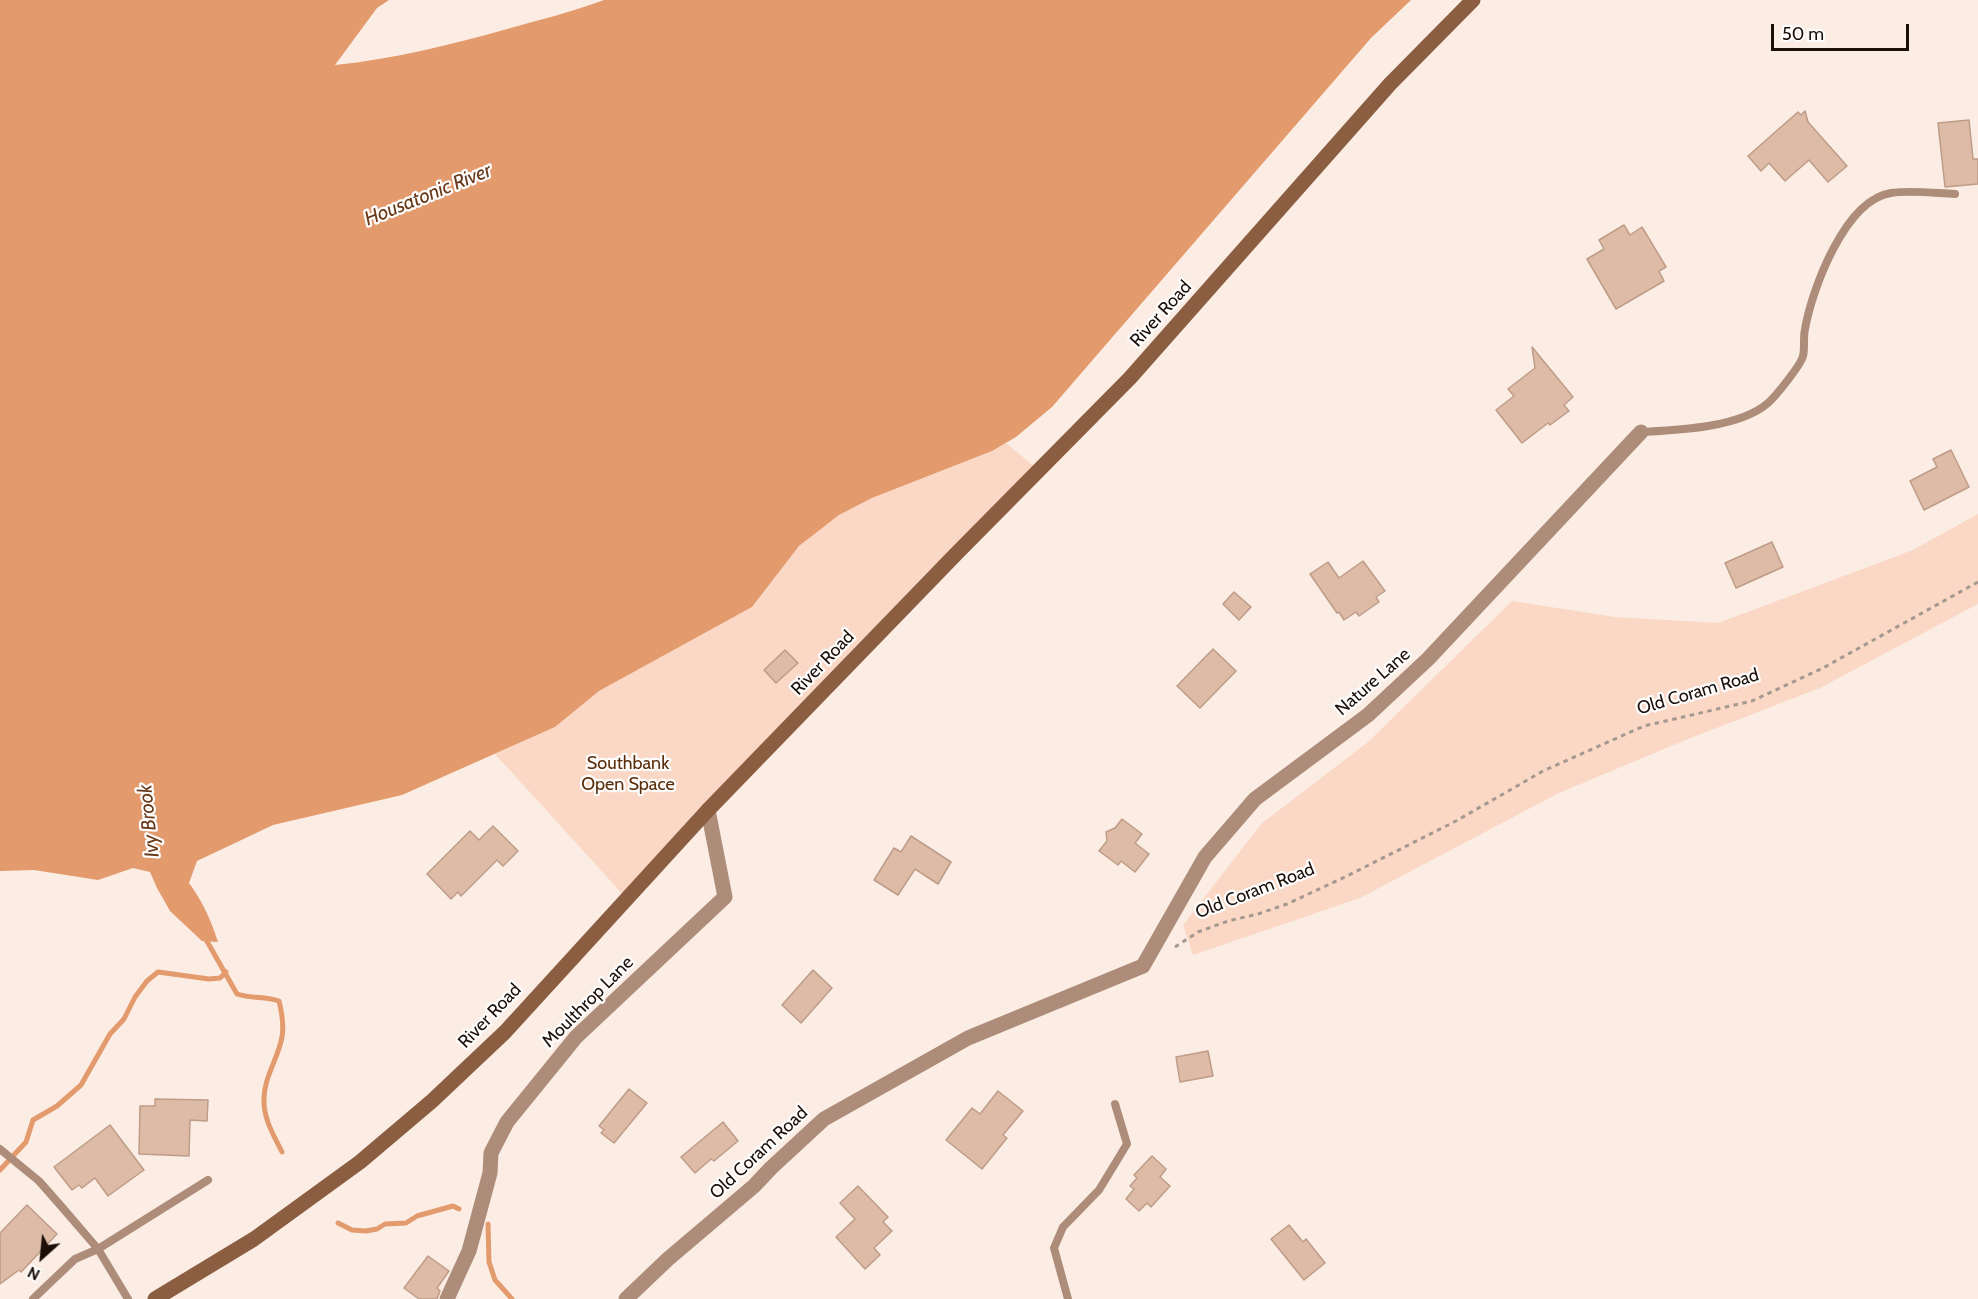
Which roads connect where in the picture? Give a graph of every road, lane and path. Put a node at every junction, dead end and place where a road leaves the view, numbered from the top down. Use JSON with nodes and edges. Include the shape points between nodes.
{"nodes":[{"id":1,"x":1473,"y":0,"type":"edge"},
{"id":2,"x":1955,"y":194,"type":"dead end"},
{"id":3,"x":1641,"y":432,"type":"joint"},
{"id":4,"x":1978,"y":582,"type":"edge"},
{"id":5,"x":708,"y":810,"type":"junction"},
{"id":6,"x":1171,"y":949,"type":"dead end"},
{"id":7,"x":1143,"y":966,"type":"joint"},
{"id":8,"x":1115,"y":1104,"type":"dead end"},
{"id":9,"x":2,"y":1150,"type":"edge"},
{"id":10,"x":208,"y":1180,"type":"dead end"},
{"id":11,"x":98,"y":1249,"type":"junction"},
{"id":12,"x":33,"y":1299,"type":"edge"},
{"id":13,"x":128,"y":1299,"type":"edge"},
{"id":14,"x":155,"y":1299,"type":"edge"},
{"id":15,"x":447,"y":1299,"type":"edge"},
{"id":16,"x":626,"y":1299,"type":"edge"},
{"id":17,"x":1068,"y":1299,"type":"edge"}],
"edges":[{"from":1,"to":5,"type":"main road","name":"River Road","via":[[1390,84],[1130,378]]},
{"from":2,"to":3,"type":"lane","via":[[1890,193],[1872,200],[1853,218],[1834,246],[1818,285],[1805,330],[1803,358],[1767,404],[1734,421]]},
{"from":3,"to":7,"type":"street","name":"Nature Lane","via":[[1428,659],[1368,715],[1255,799],[1206,857]]},
{"from":4,"to":6,"type":"path","name":"Old Coram Road","via":[[1823,668],[1752,701],[1644,726],[1543,771],[1456,821],[1345,877],[1277,907],[1198,932]]},
{"from":5,"to":14,"type":"main road","name":"River Road","via":[[505,1032],[432,1101],[310,1200]]},
{"from":5,"to":15,"type":"street","name":"Moulthrop Lane","via":[[725,897],[576,1037],[507,1122],[491,1153],[490,1173],[469,1251]]},
{"from":7,"to":16,"type":"street","name":"Old Coram Road","via":[[969,1038],[824,1119]]},
{"from":8,"to":17,"type":"lane","via":[[1127,1144],[1099,1190],[1063,1227],[1054,1248]]},
{"from":9,"to":11,"type":"lane","via":[[39,1181]]},
{"from":10,"to":11,"type":"lane"},
{"from":11,"to":12,"type":"lane","via":[[75,1259]]},
{"from":11,"to":13,"type":"lane"}]}
